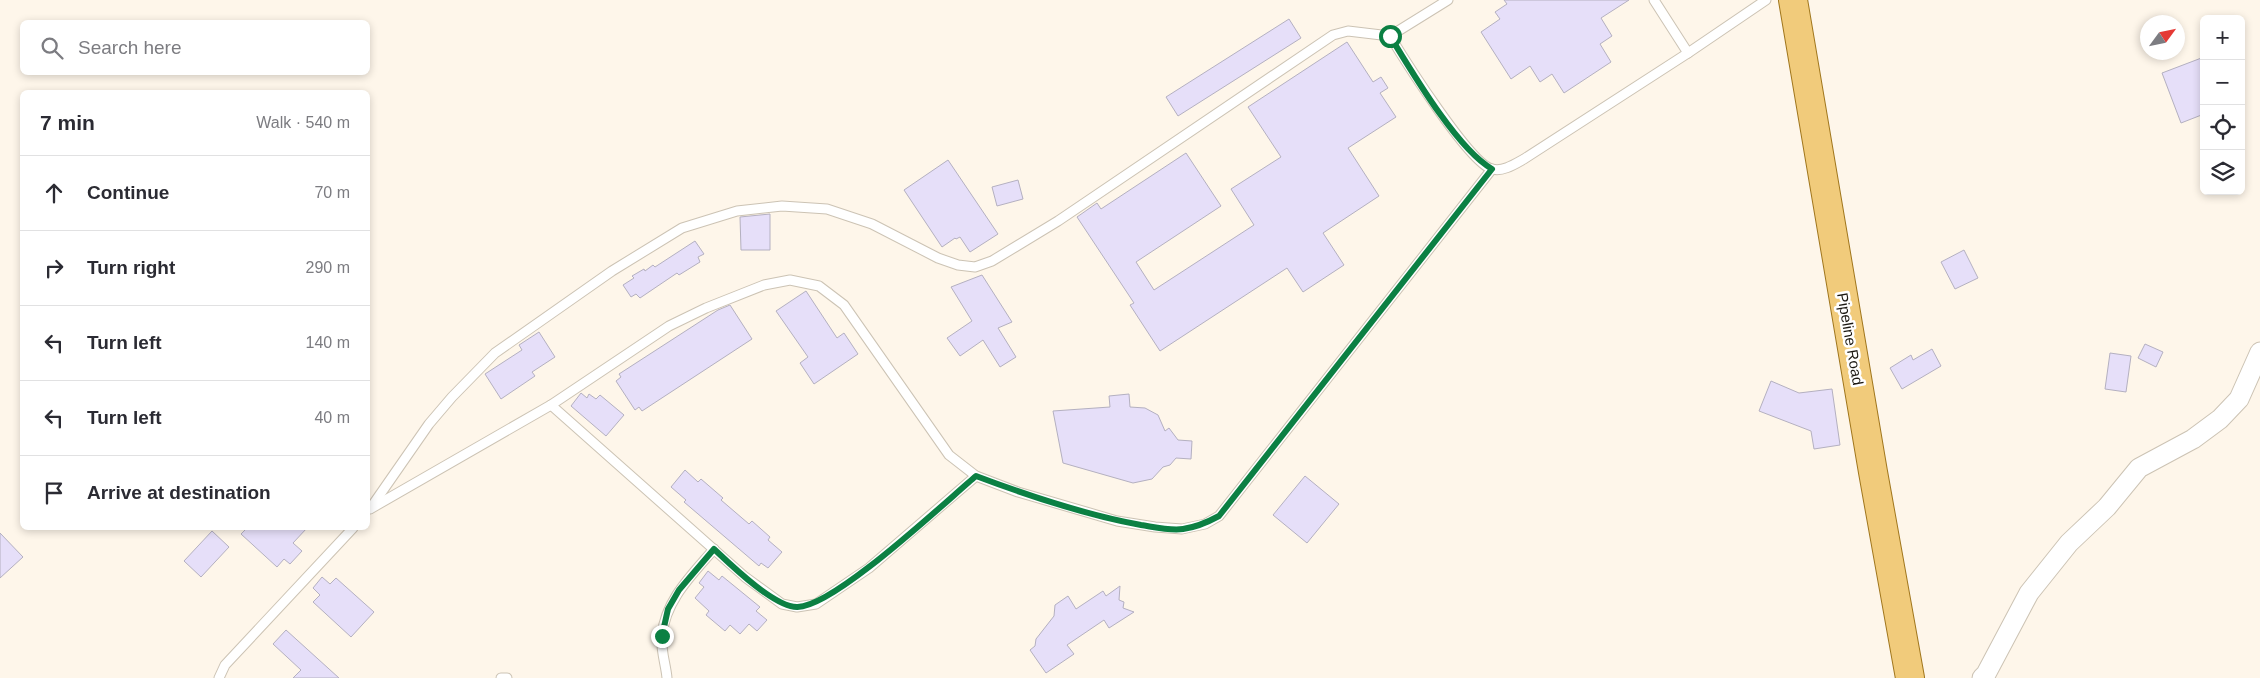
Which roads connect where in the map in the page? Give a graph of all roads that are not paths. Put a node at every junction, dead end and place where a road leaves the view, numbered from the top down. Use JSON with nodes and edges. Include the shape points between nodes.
{"nodes":[{"id":1,"x":1448,"y":0,"type":"edge"},
{"id":2,"x":1654,"y":0,"type":"edge"},
{"id":3,"x":1766,"y":0,"type":"edge"},
{"id":4,"x":1780,"y":0,"type":"edge"},
{"id":5,"x":1793,"y":0,"type":"edge"},
{"id":6,"x":1390,"y":36,"type":"junction"},
{"id":7,"x":1688,"y":53,"type":"junction"},
{"id":8,"x":1492,"y":169,"type":"junction"},
{"id":9,"x":2260,"y":352,"type":"edge"},
{"id":10,"x":551,"y":405,"type":"junction"},
{"id":11,"x":976,"y":476,"type":"junction"},
{"id":12,"x":370,"y":509,"type":"edge"},
{"id":13,"x":370,"y":509,"type":"edge"},
{"id":14,"x":351,"y":530,"type":"edge"},
{"id":15,"x":714,"y":549,"type":"junction"},
{"id":16,"x":219,"y":678,"type":"edge"},
{"id":17,"x":501,"y":678,"type":"edge"},
{"id":18,"x":507,"y":678,"type":"edge"},
{"id":19,"x":668,"y":678,"type":"edge"},
{"id":20,"x":1894,"y":678,"type":"edge"},
{"id":21,"x":1910,"y":678,"type":"edge"},
{"id":22,"x":1982,"y":678,"type":"edge"}],
"edges":[{"from":1,"to":6,"type":"lane"},
{"from":2,"to":7,"type":"lane"},
{"from":3,"to":7,"type":"lane"},
{"from":4,"to":20,"type":"main road","name":"Pipeline Road"},
{"from":5,"to":21,"type":"main road","name":"Pipeline Road"},
{"from":6,"to":8,"type":"lane","via":[[1456,133],[1480,162]]},
{"from":6,"to":12,"type":"lane","via":[[1348,31],[1334,35],[1058,221],[992,262],[975,268],[938,258],[872,224],[827,209],[782,206],[737,211],[682,228],[612,271],[495,353],[435,417]]},
{"from":7,"to":8,"type":"lane","via":[[1524,159],[1505,168]]},
{"from":8,"to":11,"type":"lane","via":[[1219,516],[1205,524],[1182,529],[1117,521]]},
{"from":9,"to":22,"type":"street","via":[[2239,399],[2220,419],[2192,439],[2139,468],[2107,507],[2069,544],[2028,593]]},
{"from":10,"to":11,"type":"lane","via":[[669,326],[764,285],[790,280],[819,286],[844,305],[950,455]]},
{"from":10,"to":13,"type":"lane"},
{"from":10,"to":15,"type":"lane"},
{"from":11,"to":15,"type":"lane","via":[[869,568],[816,604],[797,607],[782,604]]},
{"from":14,"to":16,"type":"lane","via":[[225,665]]},
{"from":15,"to":19,"type":"lane","via":[[679,590],[668,609],[662,636]]},
{"from":17,"to":18,"type":"lane"}]}
